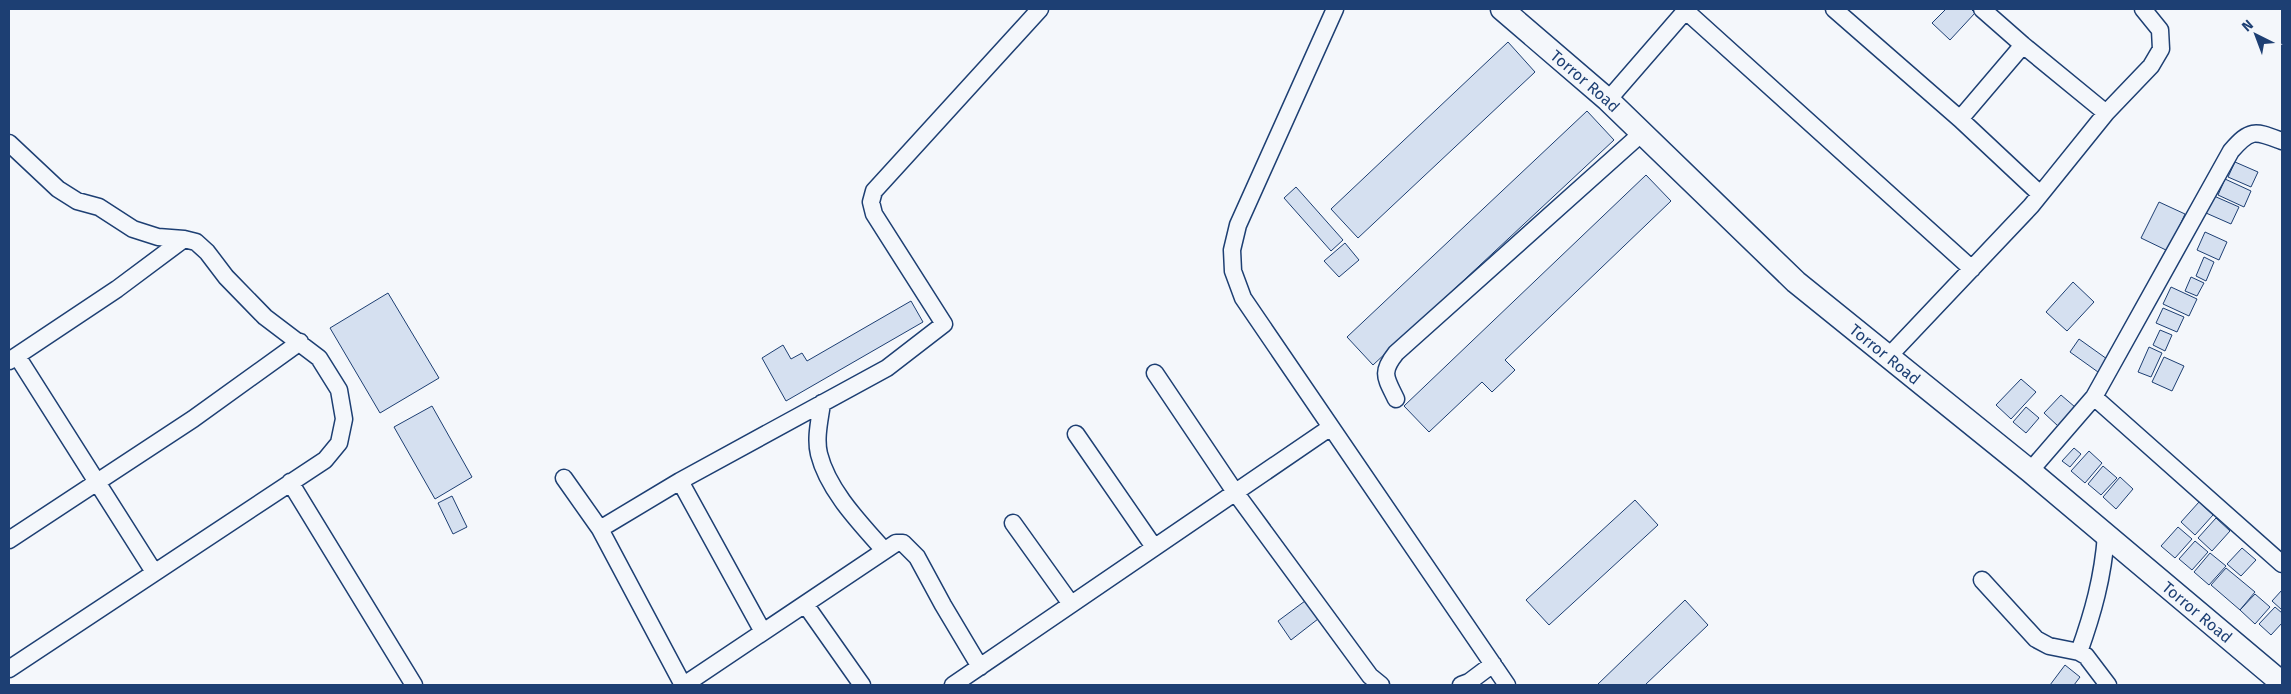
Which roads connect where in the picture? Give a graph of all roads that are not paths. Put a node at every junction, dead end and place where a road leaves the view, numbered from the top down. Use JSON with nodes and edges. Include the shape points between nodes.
{"nodes":[{"id":1,"x":1040,"y":9,"type":"edge"},
{"id":2,"x":1335,"y":9,"type":"edge"},
{"id":3,"x":1502,"y":9,"type":"edge"},
{"id":4,"x":1834,"y":9,"type":"edge"},
{"id":5,"x":1982,"y":9,"type":"edge"},
{"id":6,"x":2142,"y":9,"type":"edge"},
{"id":7,"x":1686,"y":10,"type":"edge"},
{"id":8,"x":2023,"y":45,"type":"junction"},
{"id":9,"x":1608,"y":100,"type":"junction"},
{"id":10,"x":2106,"y":113,"type":"junction"},
{"id":11,"x":1960,"y":119,"type":"junction"},
{"id":12,"x":1642,"y":133,"type":"junction"},
{"id":13,"x":2282,"y":141,"type":"edge"},
{"id":14,"x":9,"y":143,"type":"edge"},
{"id":15,"x":2040,"y":194,"type":"junction"},
{"id":16,"x":184,"y":239,"type":"junction"},
{"id":17,"x":1972,"y":269,"type":"junction"},
{"id":18,"x":300,"y":342,"type":"junction"},
{"id":19,"x":1889,"y":356,"type":"junction"},
{"id":20,"x":13,"y":359,"type":"edge"},
{"id":21,"x":1155,"y":373,"type":"dead end"},
{"id":22,"x":2094,"y":397,"type":"junction"},
{"id":23,"x":1396,"y":399,"type":"dead end"},
{"id":24,"x":822,"y":403,"type":"junction"},
{"id":25,"x":1331,"y":426,"type":"junction"},
{"id":26,"x":1076,"y":434,"type":"dead end"},
{"id":27,"x":2030,"y":471,"type":"junction"},
{"id":28,"x":564,"y":478,"type":"dead end"},
{"id":29,"x":680,"y":481,"type":"junction"},
{"id":30,"x":97,"y":482,"type":"junction"},
{"id":31,"x":290,"y":482,"type":"junction"},
{"id":32,"x":1236,"y":492,"type":"junction"},
{"id":33,"x":1013,"y":523,"type":"dead end"},
{"id":34,"x":600,"y":529,"type":"junction"},
{"id":35,"x":2106,"y":535,"type":"junction"},
{"id":36,"x":9,"y":540,"type":"edge"},
{"id":37,"x":1154,"y":548,"type":"junction"},
{"id":38,"x":883,"y":549,"type":"junction"},
{"id":39,"x":2282,"y":564,"type":"edge"},
{"id":40,"x":154,"y":572,"type":"junction"},
{"id":41,"x":1982,"y":580,"type":"dead end"},
{"id":42,"x":805,"y":604,"type":"junction"},
{"id":43,"x":1071,"y":604,"type":"junction"},
{"id":44,"x":762,"y":632,"type":"junction"},
{"id":45,"x":2079,"y":652,"type":"junction"},
{"id":46,"x":1493,"y":664,"type":"junction"},
{"id":47,"x":980,"y":667,"type":"junction"},
{"id":48,"x":9,"y":669,"type":"edge"},
{"id":49,"x":2282,"y":683,"type":"edge"},
{"id":50,"x":414,"y":685,"type":"edge"},
{"id":51,"x":684,"y":685,"type":"edge"},
{"id":52,"x":862,"y":685,"type":"edge"},
{"id":53,"x":953,"y":685,"type":"edge"},
{"id":54,"x":1381,"y":685,"type":"edge"},
{"id":55,"x":1461,"y":685,"type":"edge"},
{"id":56,"x":1507,"y":685,"type":"edge"},
{"id":57,"x":2108,"y":685,"type":"edge"}],
"edges":[{"from":1,"to":24,"type":"street","via":[[874,191],[871,202],[874,214],[944,324],[887,368]]},
{"from":2,"to":25,"type":"street","via":[[1247,203],[1232,250],[1233,271],[1243,298]]},
{"from":3,"to":9,"type":"street","name":"Torror Road"},
{"from":4,"to":11,"type":"street"},
{"from":5,"to":8,"type":"street"},
{"from":6,"to":10,"type":"street","via":[[2160,30],[2161,49],[2151,66]]},
{"from":7,"to":9,"type":"street"},
{"from":7,"to":17,"type":"street"},
{"from":8,"to":10,"type":"street"},
{"from":8,"to":11,"type":"street"},
{"from":9,"to":12,"type":"street","name":"Torror Road"},
{"from":10,"to":15,"type":"street"},
{"from":11,"to":15,"type":"street"},
{"from":12,"to":19,"type":"street","name":"Torror Road","via":[[1796,282]]},
{"from":12,"to":23,"type":"street","via":[[1396,353],[1387,365],[1385,376]]},
{"from":13,"to":22,"type":"street","via":[[2260,132],[2252,133],[2231,151]]},
{"from":14,"to":16,"type":"street","via":[[58,188],[77,200],[99,207],[133,229]]},
{"from":15,"to":17,"type":"street"},
{"from":16,"to":18,"type":"street","via":[[196,242],[208,252],[226,277],[265,317]]},
{"from":16,"to":20,"type":"street"},
{"from":17,"to":19,"type":"street"},
{"from":18,"to":30,"type":"street","via":[[193,419]]},
{"from":18,"to":31,"type":"street","via":[[320,358],[339,390],[344,419],[339,443],[325,460]]},
{"from":19,"to":27,"type":"street","name":"Torror Road"},
{"from":20,"to":30,"type":"street"},
{"from":21,"to":32,"type":"street"},
{"from":22,"to":27,"type":"street"},
{"from":22,"to":39,"type":"street"},
{"from":24,"to":29,"type":"street"},
{"from":24,"to":38,"type":"street","via":[[818,452],[827,475],[857,520]]},
{"from":25,"to":32,"type":"street"},
{"from":25,"to":46,"type":"street"},
{"from":26,"to":37,"type":"street"},
{"from":27,"to":35,"type":"street","name":"Torror Road"},
{"from":28,"to":34,"type":"street"},
{"from":29,"to":34,"type":"street"},
{"from":29,"to":44,"type":"street"},
{"from":30,"to":36,"type":"street"},
{"from":30,"to":40,"type":"street"},
{"from":31,"to":40,"type":"street"},
{"from":31,"to":50,"type":"street"},
{"from":32,"to":37,"type":"street"},
{"from":32,"to":54,"type":"street","via":[[1370,676]]},
{"from":33,"to":43,"type":"street"},
{"from":34,"to":51,"type":"street"},
{"from":35,"to":45,"type":"street","via":[[2104,567],[2095,607]]},
{"from":35,"to":49,"type":"street","name":"Torror Road"},
{"from":37,"to":43,"type":"street"},
{"from":38,"to":42,"type":"street"},
{"from":38,"to":47,"type":"street","via":[[896,543],[903,543],[909,548]]},
{"from":40,"to":48,"type":"street"},
{"from":41,"to":45,"type":"street","via":[[2036,639],[2049,646]]},
{"from":42,"to":44,"type":"street"},
{"from":42,"to":52,"type":"street"},
{"from":43,"to":47,"type":"street"},
{"from":44,"to":51,"type":"street"},
{"from":45,"to":57,"type":"street","via":[[2086,656]]},
{"from":46,"to":55,"type":"street"},
{"from":46,"to":56,"type":"street"},
{"from":47,"to":53,"type":"street"}]}
